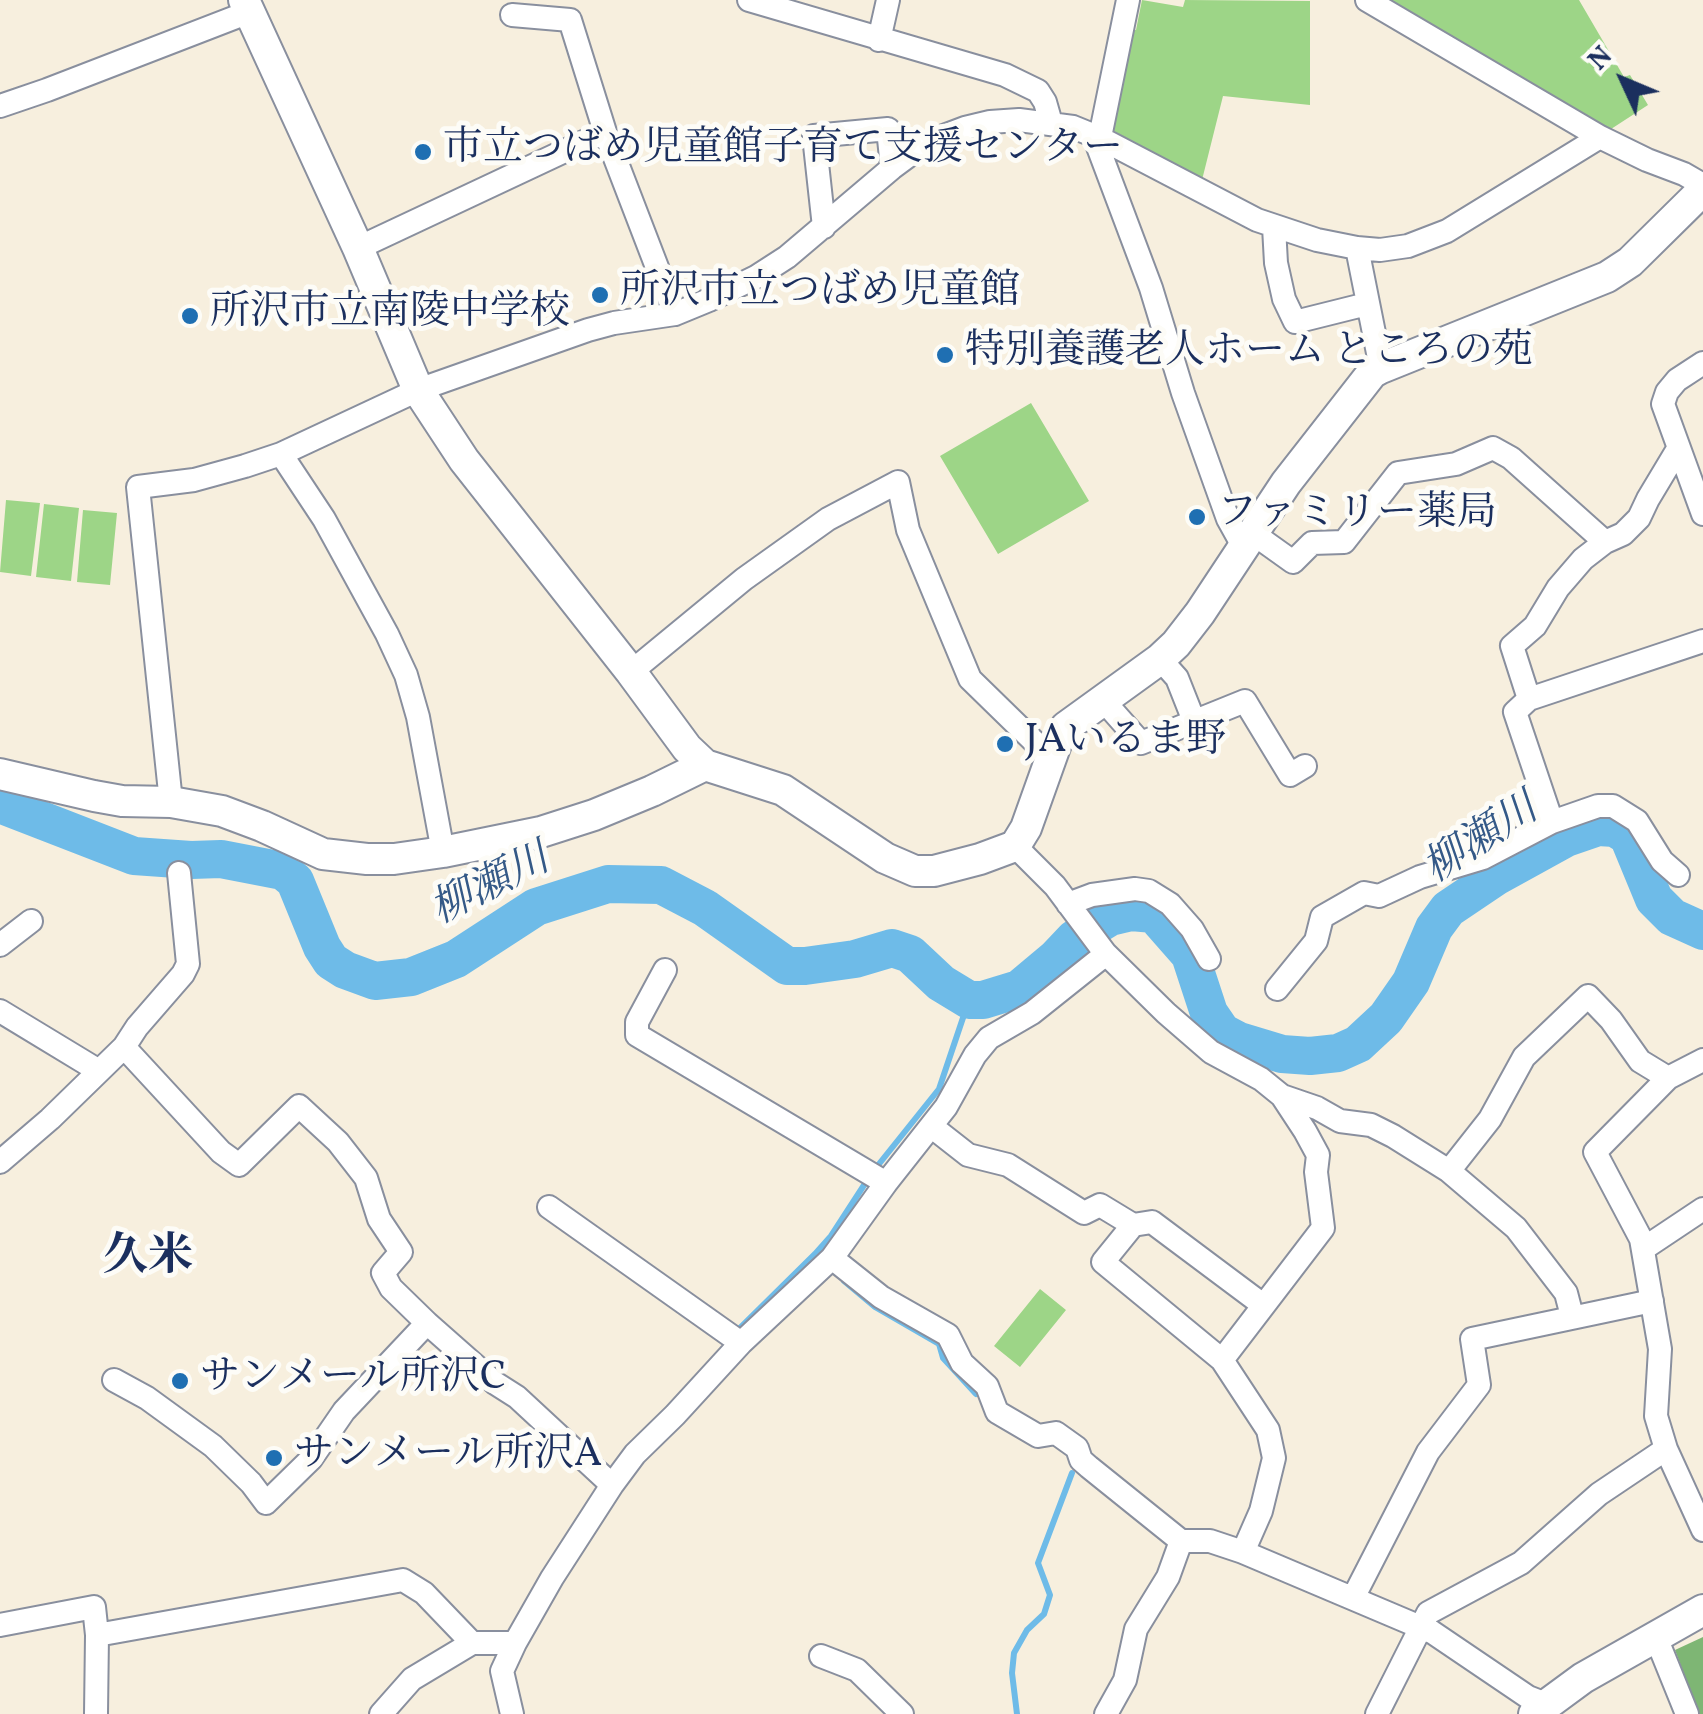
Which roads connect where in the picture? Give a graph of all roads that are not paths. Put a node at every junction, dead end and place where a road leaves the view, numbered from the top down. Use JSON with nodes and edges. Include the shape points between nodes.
{"nodes":[{"id":1,"x":748,"y":0,"type":"edge"},
{"id":2,"x":888,"y":0,"type":"edge"},
{"id":3,"x":1128,"y":0,"type":"edge"},
{"id":4,"x":1368,"y":0,"type":"edge"},
{"id":5,"x":247,"y":6,"type":"edge"},
{"id":6,"x":512,"y":15,"type":"dead end"},
{"id":7,"x":879,"y":40,"type":"junction"},
{"id":8,"x":0,"y":106,"type":"edge"},
{"id":9,"x":1051,"y":123,"type":"junction"},
{"id":10,"x":605,"y":132,"type":"junction"},
{"id":11,"x":1600,"y":137,"type":"junction"},
{"id":12,"x":1100,"y":138,"type":"junction"},
{"id":13,"x":892,"y":168,"type":"junction"},
{"id":14,"x":1703,"y":187,"type":"edge"},
{"id":15,"x":1274,"y":226,"type":"junction"},
{"id":16,"x":824,"y":227,"type":"junction"},
{"id":17,"x":358,"y":248,"type":"junction"},
{"id":18,"x":1357,"y":248,"type":"junction"},
{"id":19,"x":1367,"y":304,"type":"junction"},
{"id":20,"x":674,"y":314,"type":"junction"},
{"id":21,"x":1703,"y":363,"type":"edge"},
{"id":22,"x":1381,"y":368,"type":"junction"},
{"id":23,"x":418,"y":390,"type":"junction"},
{"id":24,"x":1678,"y":449,"type":"junction"},
{"id":25,"x":280,"y":454,"type":"junction"},
{"id":26,"x":1701,"y":502,"type":"edge"},
{"id":27,"x":1247,"y":539,"type":"junction"},
{"id":28,"x":1605,"y":542,"type":"junction"},
{"id":29,"x":1703,"y":642,"type":"edge"},
{"id":30,"x":1160,"y":659,"type":"junction"},
{"id":31,"x":630,"y":672,"type":"junction"},
{"id":32,"x":1529,"y":699,"type":"junction"},
{"id":33,"x":1103,"y":700,"type":"junction"},
{"id":34,"x":1194,"y":721,"type":"junction"},
{"id":35,"x":1051,"y":758,"type":"junction"},
{"id":36,"x":704,"y":765,"type":"junction"},
{"id":37,"x":1304,"y":766,"type":"dead end"},
{"id":38,"x":0,"y":774,"type":"edge"},
{"id":39,"x":171,"y":802,"type":"junction"},
{"id":40,"x":1552,"y":822,"type":"junction"},
{"id":41,"x":1015,"y":846,"type":"junction"},
{"id":42,"x":443,"y":852,"type":"junction"},
{"id":43,"x":178,"y":873,"type":"dead end"},
{"id":44,"x":1678,"y":875,"type":"dead end"},
{"id":45,"x":1068,"y":904,"type":"junction"},
{"id":46,"x":31,"y":921,"type":"dead end"},
{"id":47,"x":0,"y":945,"type":"edge"},
{"id":48,"x":1106,"y":954,"type":"junction"},
{"id":49,"x":1209,"y":959,"type":"dead end"},
{"id":50,"x":664,"y":970,"type":"dead end"},
{"id":51,"x":1276,"y":990,"type":"dead end"},
{"id":52,"x":0,"y":1012,"type":"edge"},
{"id":53,"x":124,"y":1046,"type":"junction"},
{"id":54,"x":1703,"y":1060,"type":"edge"},
{"id":55,"x":98,"y":1071,"type":"junction"},
{"id":56,"x":1668,"y":1078,"type":"junction"},
{"id":57,"x":1282,"y":1096,"type":"junction"},
{"id":58,"x":930,"y":1126,"type":"junction"},
{"id":59,"x":0,"y":1162,"type":"edge"},
{"id":60,"x":1449,"y":1171,"type":"junction"},
{"id":61,"x":876,"y":1176,"type":"junction"},
{"id":62,"x":549,"y":1207,"type":"dead end"},
{"id":63,"x":1703,"y":1209,"type":"edge"},
{"id":64,"x":1133,"y":1225,"type":"junction"},
{"id":65,"x":1643,"y":1250,"type":"junction"},
{"id":66,"x":832,"y":1258,"type":"junction"},
{"id":67,"x":1652,"y":1301,"type":"junction"},
{"id":68,"x":1263,"y":1305,"type":"junction"},
{"id":69,"x":1572,"y":1316,"type":"junction"},
{"id":70,"x":427,"y":1323,"type":"junction"},
{"id":71,"x":741,"y":1344,"type":"junction"},
{"id":72,"x":1222,"y":1360,"type":"junction"},
{"id":73,"x":114,"y":1380,"type":"dead end"},
{"id":74,"x":1666,"y":1448,"type":"junction"},
{"id":75,"x":612,"y":1485,"type":"junction"},
{"id":76,"x":1694,"y":1486,"type":"edge"},
{"id":77,"x":1703,"y":1530,"type":"edge"},
{"id":78,"x":1181,"y":1541,"type":"junction"},
{"id":79,"x":1243,"y":1552,"type":"junction"},
{"id":80,"x":1353,"y":1598,"type":"junction"},
{"id":81,"x":1703,"y":1610,"type":"edge"},
{"id":82,"x":0,"y":1625,"type":"edge"},
{"id":83,"x":1419,"y":1628,"type":"junction"},
{"id":84,"x":97,"y":1635,"type":"junction"},
{"id":85,"x":1656,"y":1635,"type":"junction"},
{"id":86,"x":472,"y":1643,"type":"junction"},
{"id":87,"x":515,"y":1643,"type":"junction"},
{"id":88,"x":821,"y":1656,"type":"dead end"},
{"id":89,"x":1540,"y":1709,"type":"edge"},
{"id":90,"x":1683,"y":1713,"type":"edge"},
{"id":91,"x":96,"y":1714,"type":"edge"},
{"id":92,"x":381,"y":1714,"type":"edge"},
{"id":93,"x":512,"y":1714,"type":"edge"},
{"id":94,"x":902,"y":1714,"type":"edge"},
{"id":95,"x":1106,"y":1714,"type":"edge"},
{"id":96,"x":1377,"y":1714,"type":"edge"}],
"edges":[{"from":1,"to":7,"type":"street"},
{"from":2,"to":7,"type":"street"},
{"from":3,"to":12,"type":"street"},
{"from":4,"to":11,"type":"street"},
{"from":5,"to":8,"type":"street"},
{"from":5,"to":17,"type":"street"},
{"from":6,"to":10,"type":"street","via":[[570,20]]},
{"from":7,"to":9,"type":"street","via":[[1006,74],[1038,90]]},
{"from":9,"to":12,"type":"street"},
{"from":9,"to":13,"type":"street","via":[[965,128]]},
{"from":10,"to":17,"type":"street"},
{"from":10,"to":20,"type":"street"},
{"from":11,"to":14,"type":"street"},
{"from":11,"to":18,"type":"street","via":[[1426,241]]},
{"from":12,"to":15,"type":"street"},
{"from":12,"to":27,"type":"street","via":[[1100,156],[1228,519]]},
{"from":13,"to":16,"type":"street"},
{"from":13,"to":16,"type":"street","via":[[888,129],[814,136]]},
{"from":14,"to":22,"type":"street","via":[[1608,277]]},
{"from":15,"to":18,"type":"street"},
{"from":15,"to":19,"type":"street","via":[[1276,263],[1295,322]]},
{"from":16,"to":20,"type":"street","via":[[756,277]]},
{"from":17,"to":23,"type":"street"},
{"from":18,"to":19,"type":"street"},
{"from":19,"to":22,"type":"street"},
{"from":20,"to":23,"type":"street","via":[[588,330]]},
{"from":21,"to":24,"type":"street","via":[[1677,380],[1663,404]]},
{"from":22,"to":27,"type":"street"},
{"from":23,"to":25,"type":"street"},
{"from":23,"to":31,"type":"street","via":[[464,460]]},
{"from":24,"to":26,"type":"street"},
{"from":24,"to":28,"type":"street","via":[[1640,518]]},
{"from":25,"to":39,"type":"street","via":[[216,476],[138,486]]},
{"from":25,"to":42,"type":"street","via":[[324,518],[406,675]]},
{"from":27,"to":28,"type":"street","via":[[1293,562],[1312,542],[1344,542],[1398,473],[1456,464],[1492,448]]},
{"from":27,"to":30,"type":"street","via":[[1200,613]]},
{"from":28,"to":32,"type":"street","via":[[1583,559],[1535,626],[1512,646]]},
{"from":29,"to":32,"type":"street"},
{"from":30,"to":33,"type":"street"},
{"from":30,"to":34,"type":"street","via":[[1177,678]]},
{"from":31,"to":35,"type":"street","via":[[828,518],[898,482],[908,530],[970,679]]},
{"from":31,"to":36,"type":"street"},
{"from":32,"to":40,"type":"street","via":[[1514,712]]},
{"from":33,"to":34,"type":"street","via":[[1141,743]]},
{"from":33,"to":35,"type":"street","via":[[1066,728]]},
{"from":34,"to":37,"type":"street","via":[[1244,701],[1290,775]]},
{"from":35,"to":41,"type":"street"},
{"from":36,"to":41,"type":"street","via":[[783,790],[914,871]]},
{"from":36,"to":42,"type":"street","via":[[565,826]]},
{"from":38,"to":39,"type":"street","via":[[94,796]]},
{"from":39,"to":42,"type":"street","via":[[241,817],[323,854],[394,859]]},
{"from":40,"to":44,"type":"street","via":[[1614,806],[1637,821]]},
{"from":40,"to":51,"type":"street","via":[[1483,858],[1380,896],[1364,893],[1322,917],[1316,941]]},
{"from":41,"to":45,"type":"street"},
{"from":43,"to":53,"type":"street","via":[[188,964]]},
{"from":45,"to":48,"type":"street"},
{"from":45,"to":49,"type":"street","via":[[1134,888],[1149,891],[1170,904]]},
{"from":46,"to":47,"type":"street"},
{"from":48,"to":57,"type":"street","via":[[1210,1052]]},
{"from":48,"to":58,"type":"street","via":[[989,1038]]},
{"from":50,"to":61,"type":"street","via":[[637,1035]]},
{"from":52,"to":55,"type":"street"},
{"from":53,"to":55,"type":"street"},
{"from":53,"to":70,"type":"street","via":[[238,1165],[299,1106],[366,1178],[379,1219],[401,1252],[384,1272]]},
{"from":54,"to":56,"type":"street"},
{"from":55,"to":59,"type":"street"},
{"from":56,"to":60,"type":"street","via":[[1640,1061],[1588,996],[1524,1057],[1490,1119]]},
{"from":56,"to":65,"type":"street","via":[[1596,1152]]},
{"from":57,"to":60,"type":"street","via":[[1340,1121],[1371,1125]]},
{"from":57,"to":68,"type":"street","via":[[1318,1155],[1323,1228]]},
{"from":58,"to":61,"type":"street"},
{"from":58,"to":64,"type":"street","via":[[968,1155],[1008,1165],[1084,1214],[1100,1204]]},
{"from":60,"to":69,"type":"street","via":[[1516,1228],[1566,1293]]},
{"from":61,"to":66,"type":"street"},
{"from":62,"to":71,"type":"street"},
{"from":63,"to":65,"type":"street"},
{"from":64,"to":68,"type":"street","via":[[1152,1222]]},
{"from":64,"to":72,"type":"street","via":[[1104,1262]]},
{"from":65,"to":67,"type":"street"},
{"from":66,"to":71,"type":"street"},
{"from":66,"to":78,"type":"street","via":[[881,1297],[948,1335],[962,1363],[988,1386],[998,1412],[1038,1436],[1056,1433]]},
{"from":67,"to":69,"type":"street"},
{"from":67,"to":74,"type":"street","via":[[1660,1349],[1656,1416]]},
{"from":68,"to":72,"type":"street"},
{"from":69,"to":80,"type":"street","via":[[1472,1338],[1479,1385],[1428,1452]]},
{"from":70,"to":73,"type":"street","via":[[266,1503],[214,1446]]},
{"from":70,"to":75,"type":"street"},
{"from":71,"to":75,"type":"street"},
{"from":72,"to":79,"type":"street","via":[[1268,1430],[1274,1458]]},
{"from":74,"to":76,"type":"street"},
{"from":74,"to":83,"type":"street","via":[[1599,1494],[1520,1563],[1428,1612]]},
{"from":75,"to":87,"type":"street"},
{"from":76,"to":77,"type":"street"},
{"from":78,"to":79,"type":"street"},
{"from":78,"to":95,"type":"street","via":[[1136,1629],[1125,1680]]},
{"from":79,"to":80,"type":"street"},
{"from":80,"to":83,"type":"street"},
{"from":81,"to":85,"type":"street"},
{"from":82,"to":84,"type":"street","via":[[94,1607]]},
{"from":83,"to":89,"type":"street"},
{"from":83,"to":96,"type":"street"},
{"from":84,"to":86,"type":"street","via":[[403,1580]]},
{"from":84,"to":91,"type":"street"},
{"from":85,"to":89,"type":"street"},
{"from":85,"to":90,"type":"street"},
{"from":86,"to":87,"type":"street"},
{"from":86,"to":92,"type":"street","via":[[412,1679]]},
{"from":87,"to":93,"type":"street","via":[[502,1671]]},
{"from":88,"to":94,"type":"street","via":[[858,1670]]}]}
